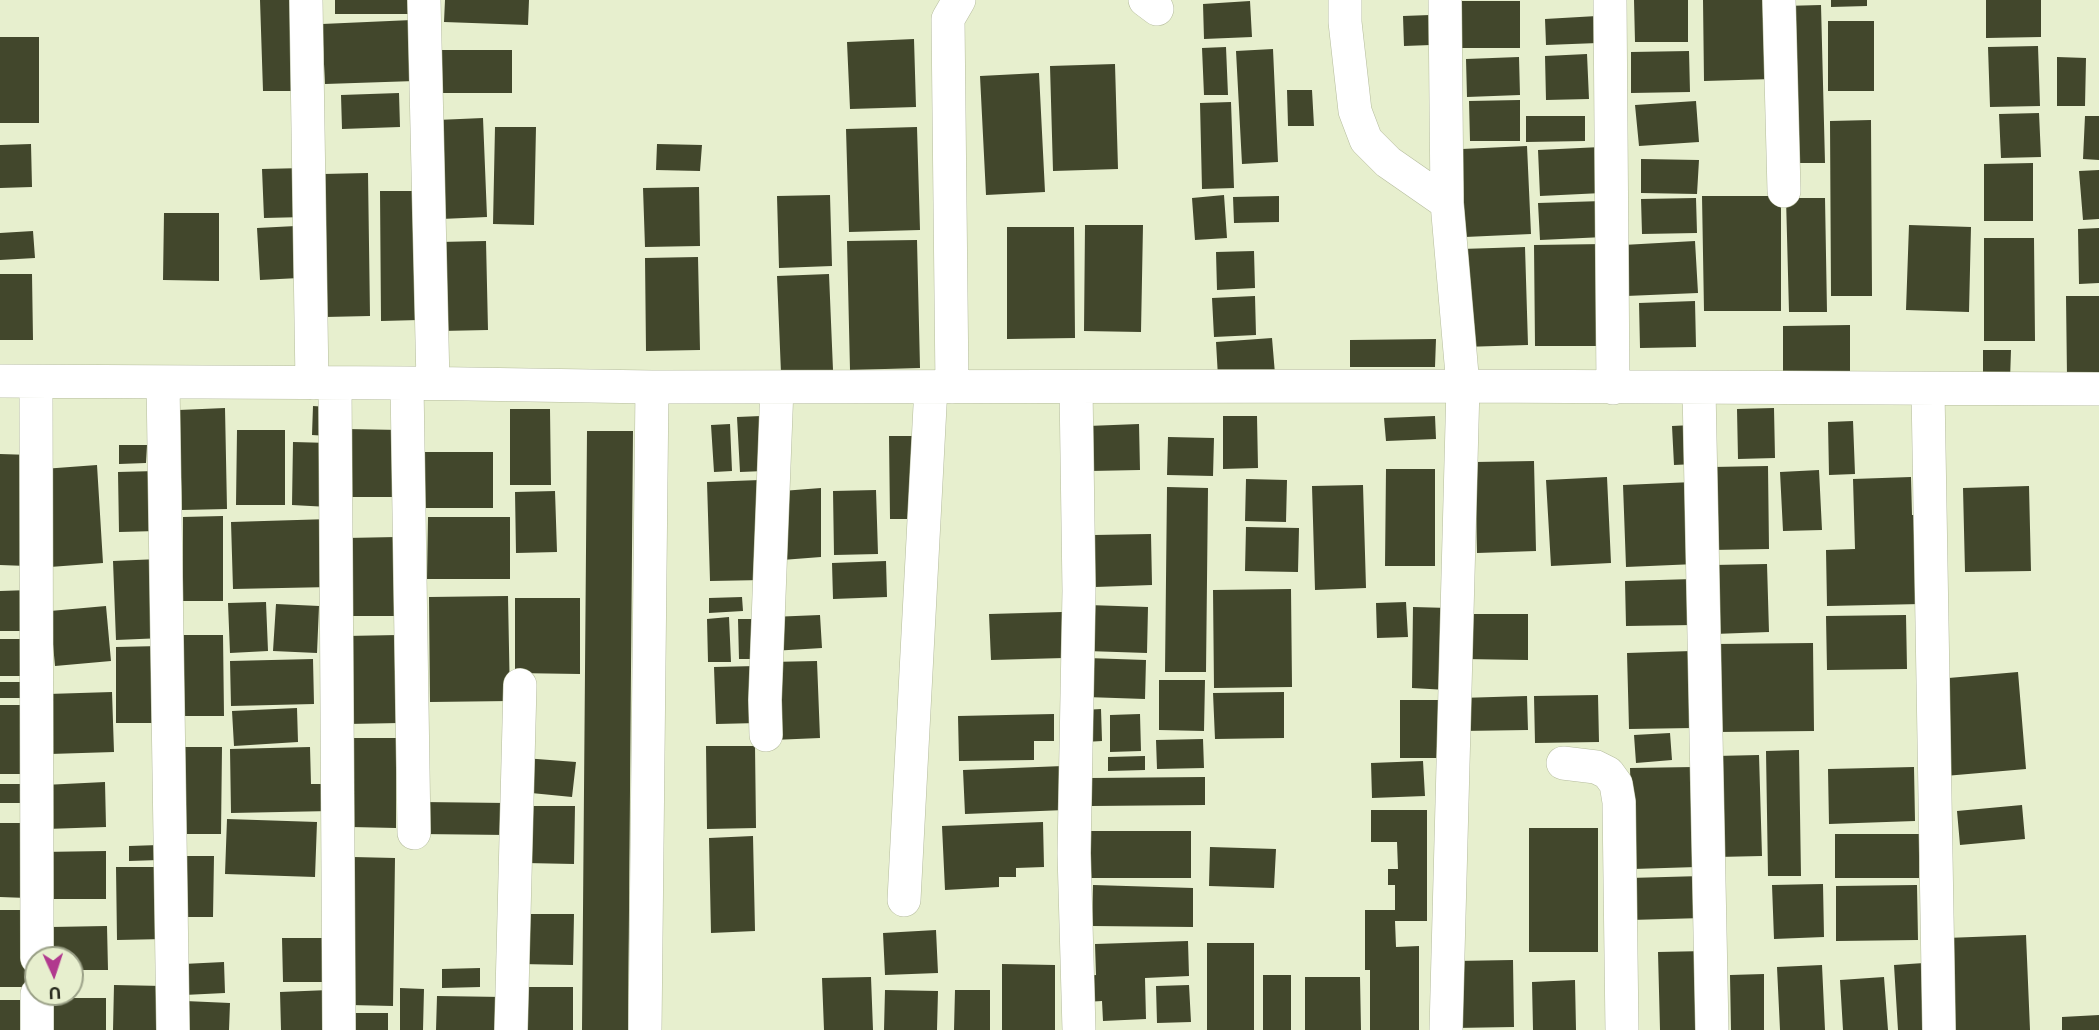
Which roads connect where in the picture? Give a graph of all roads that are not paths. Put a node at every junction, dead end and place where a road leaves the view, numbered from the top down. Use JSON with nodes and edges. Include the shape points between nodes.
{"nodes":[{"id":1,"x":306,"y":0,"type":"edge"},
{"id":2,"x":424,"y":0,"type":"edge"},
{"id":3,"x":959,"y":0,"type":"edge"},
{"id":4,"x":1345,"y":0,"type":"edge"},
{"id":5,"x":1445,"y":0,"type":"edge"},
{"id":6,"x":1610,"y":0,"type":"edge"},
{"id":7,"x":1779,"y":0,"type":"edge"},
{"id":8,"x":1784,"y":191,"type":"dead end"},
{"id":9,"x":1447,"y":203,"type":"junction"},
{"id":10,"x":0,"y":381,"type":"edge"},
{"id":11,"x":36,"y":382,"type":"junction"},
{"id":12,"x":162,"y":382,"type":"junction"},
{"id":13,"x":324,"y":383,"type":"junction"},
{"id":14,"x":420,"y":383,"type":"junction"},
{"id":15,"x":1463,"y":386,"type":"junction"},
{"id":16,"x":652,"y":387,"type":"junction"},
{"id":17,"x":777,"y":387,"type":"junction"},
{"id":18,"x":942,"y":387,"type":"junction"},
{"id":19,"x":1076,"y":387,"type":"junction"},
{"id":20,"x":1613,"y":388,"type":"junction"},
{"id":21,"x":1699,"y":389,"type":"junction"},
{"id":22,"x":1928,"y":390,"type":"junction"},
{"id":23,"x":2099,"y":390,"type":"edge"},
{"id":24,"x":520,"y":686,"type":"dead end"},
{"id":25,"x":766,"y":735,"type":"dead end"},
{"id":26,"x":1563,"y":763,"type":"dead end"},
{"id":27,"x":414,"y":833,"type":"dead end"},
{"id":28,"x":904,"y":900,"type":"dead end"},
{"id":29,"x":37,"y":946,"type":"edge"},
{"id":30,"x":37,"y":1006,"type":"edge"},
{"id":31,"x":37,"y":1030,"type":"edge"},
{"id":32,"x":173,"y":1030,"type":"edge"},
{"id":33,"x":339,"y":1030,"type":"edge"},
{"id":34,"x":511,"y":1030,"type":"edge"},
{"id":35,"x":645,"y":1030,"type":"edge"},
{"id":36,"x":1079,"y":1030,"type":"edge"},
{"id":37,"x":1446,"y":1030,"type":"edge"},
{"id":38,"x":1622,"y":1030,"type":"edge"},
{"id":39,"x":1712,"y":1030,"type":"edge"},
{"id":40,"x":1939,"y":1030,"type":"edge"}],
"edges":[{"from":1,"to":13,"type":"street"},
{"from":2,"to":14,"type":"street"},
{"from":3,"to":18,"type":"street","via":[[948,18]]},
{"from":4,"to":9,"type":"street","via":[[1355,111],[1366,140],[1388,162]]},
{"from":5,"to":9,"type":"street"},
{"from":6,"to":20,"type":"street"},
{"from":7,"to":8,"type":"street"},
{"from":9,"to":15,"type":"street"},
{"from":10,"to":11,"type":"street"},
{"from":11,"to":12,"type":"street"},
{"from":11,"to":29,"type":"street"},
{"from":12,"to":13,"type":"street"},
{"from":12,"to":32,"type":"street"},
{"from":13,"to":14,"type":"street"},
{"from":13,"to":33,"type":"street"},
{"from":14,"to":16,"type":"street"},
{"from":14,"to":27,"type":"street"},
{"from":15,"to":19,"type":"street"},
{"from":15,"to":20,"type":"street"},
{"from":15,"to":37,"type":"street"},
{"from":16,"to":17,"type":"street"},
{"from":16,"to":35,"type":"street"},
{"from":17,"to":18,"type":"street"},
{"from":17,"to":25,"type":"street"},
{"from":18,"to":19,"type":"street"},
{"from":18,"to":28,"type":"street"},
{"from":19,"to":36,"type":"street","via":[[1079,591],[1074,853]]},
{"from":20,"to":21,"type":"street"},
{"from":21,"to":22,"type":"street"},
{"from":21,"to":39,"type":"street"},
{"from":22,"to":23,"type":"street"},
{"from":22,"to":40,"type":"street"},
{"from":24,"to":34,"type":"street"},
{"from":26,"to":38,"type":"street","via":[[1596,767],[1608,773],[1616,784]]},
{"from":30,"to":31,"type":"street"}]}
